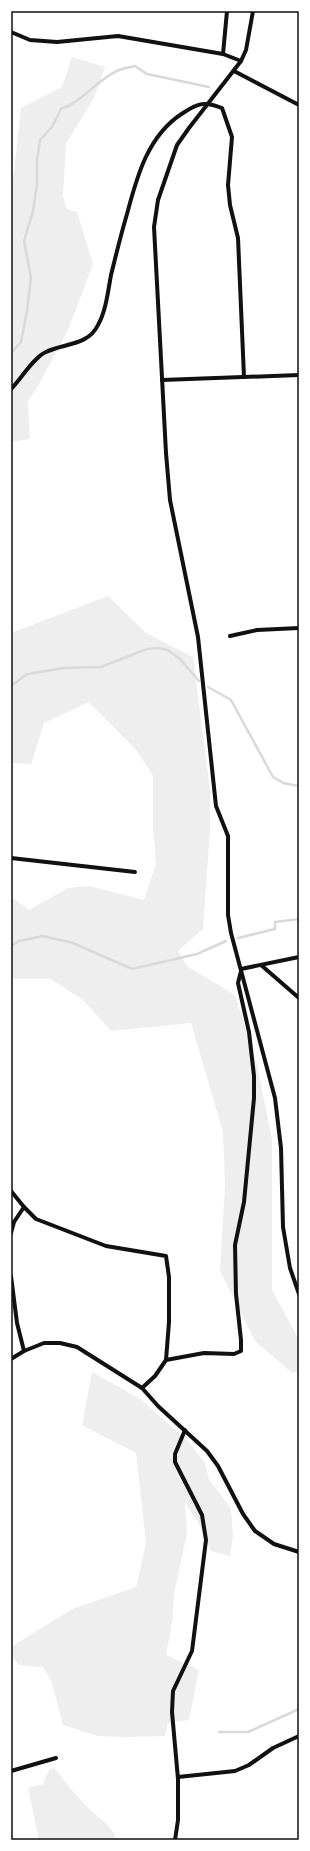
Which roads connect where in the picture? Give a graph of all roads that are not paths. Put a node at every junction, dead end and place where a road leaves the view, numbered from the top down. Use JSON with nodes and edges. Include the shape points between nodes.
{"nodes":[{"id":1,"x":227,"y":11,"type":"edge"},
{"id":2,"x":254,"y":11,"type":"edge"},
{"id":3,"x":11,"y":32,"type":"edge"},
{"id":4,"x":223,"y":54,"type":"junction"},
{"id":5,"x":241,"y":61,"type":"junction"},
{"id":6,"x":234,"y":72,"type":"junction"},
{"id":7,"x":210,"y":103,"type":"junction"},
{"id":8,"x":299,"y":105,"type":"edge"},
{"id":9,"x":299,"y":375,"type":"edge"},
{"id":10,"x":244,"y":377,"type":"junction"},
{"id":11,"x":162,"y":380,"type":"junction"},
{"id":12,"x":11,"y":389,"type":"edge"},
{"id":13,"x":299,"y":628,"type":"edge"},
{"id":14,"x":230,"y":636,"type":"dead end"},
{"id":15,"x":11,"y":858,"type":"edge"},
{"id":16,"x":135,"y":872,"type":"dead end"},
{"id":17,"x":299,"y":958,"type":"edge"},
{"id":18,"x":261,"y":965,"type":"junction"},
{"id":19,"x":241,"y":969,"type":"junction"},
{"id":20,"x":299,"y":998,"type":"edge"},
{"id":21,"x":11,"y":1191,"type":"edge"},
{"id":22,"x":24,"y":1207,"type":"junction"},
{"id":23,"x":11,"y":1233,"type":"edge"},
{"id":24,"x":11,"y":1276,"type":"edge"},
{"id":25,"x":299,"y":1294,"type":"edge"},
{"id":26,"x":24,"y":1351,"type":"junction"},
{"id":27,"x":11,"y":1359,"type":"edge"},
{"id":28,"x":166,"y":1360,"type":"junction"},
{"id":29,"x":142,"y":1388,"type":"junction"},
{"id":30,"x":185,"y":1430,"type":"junction"},
{"id":31,"x":299,"y":1552,"type":"edge"},
{"id":32,"x":299,"y":1736,"type":"edge"},
{"id":33,"x":56,"y":1758,"type":"dead end"},
{"id":34,"x":11,"y":1771,"type":"edge"},
{"id":35,"x":178,"y":1777,"type":"junction"},
{"id":36,"x":175,"y":1840,"type":"edge"}],
"edges":[{"from":1,"to":4,"type":"street"},
{"from":2,"to":5,"type":"street","via":[[246,50]]},
{"from":3,"to":4,"type":"street","via":[[30,40],[57,42],[118,36]]},
{"from":4,"to":5,"type":"street"},
{"from":5,"to":6,"type":"street"},
{"from":6,"to":7,"type":"street"},
{"from":6,"to":8,"type":"street"},
{"from":7,"to":10,"type":"street","via":[[222,108],[232,137],[228,185],[238,238]]},
{"from":7,"to":11,"type":"street","via":[[177,145],[158,200],[154,227]]},
{"from":7,"to":12,"type":"street","via":[[195,105],[179,116],[163,129],[148,151],[136,180],[99,325],[92,335],[82,341],[39,356]]},
{"from":9,"to":10,"type":"street"},
{"from":10,"to":11,"type":"street"},
{"from":11,"to":19,"type":"street","via":[[170,500],[198,638],[216,806],[228,836],[228,915]]},
{"from":13,"to":14,"type":"street","via":[[257,630]]},
{"from":15,"to":16,"type":"street"},
{"from":17,"to":18,"type":"street"},
{"from":18,"to":19,"type":"street"},
{"from":18,"to":20,"type":"street"},
{"from":19,"to":25,"type":"street","via":[[275,1098],[281,1148],[283,1227],[290,1268]]},
{"from":19,"to":28,"type":"street","via":[[238,983],[249,1032],[254,1098],[244,1202],[236,1245],[235,1272],[241,1350],[234,1354],[204,1353]]},
{"from":21,"to":22,"type":"street"},
{"from":22,"to":23,"type":"street","via":[[14,1222]]},
{"from":22,"to":28,"type":"street","via":[[36,1219],[106,1246],[166,1256],[170,1322]]},
{"from":24,"to":26,"type":"street","via":[[17,1323]]},
{"from":26,"to":27,"type":"street"},
{"from":26,"to":29,"type":"street","via":[[44,1343],[60,1342],[77,1347]]},
{"from":28,"to":29,"type":"street","via":[[155,1376]]},
{"from":29,"to":30,"type":"street"},
{"from":30,"to":31,"type":"street","via":[[207,1451],[218,1466],[243,1514],[255,1531],[274,1544]]},
{"from":30,"to":35,"type":"street","via":[[174,1454],[175,1462],[202,1516],[206,1540],[192,1651],[173,1691],[172,1712]]},
{"from":32,"to":35,"type":"street","via":[[235,1771]]},
{"from":33,"to":34,"type":"street"},
{"from":35,"to":36,"type":"street","via":[[178,1820]]}]}
